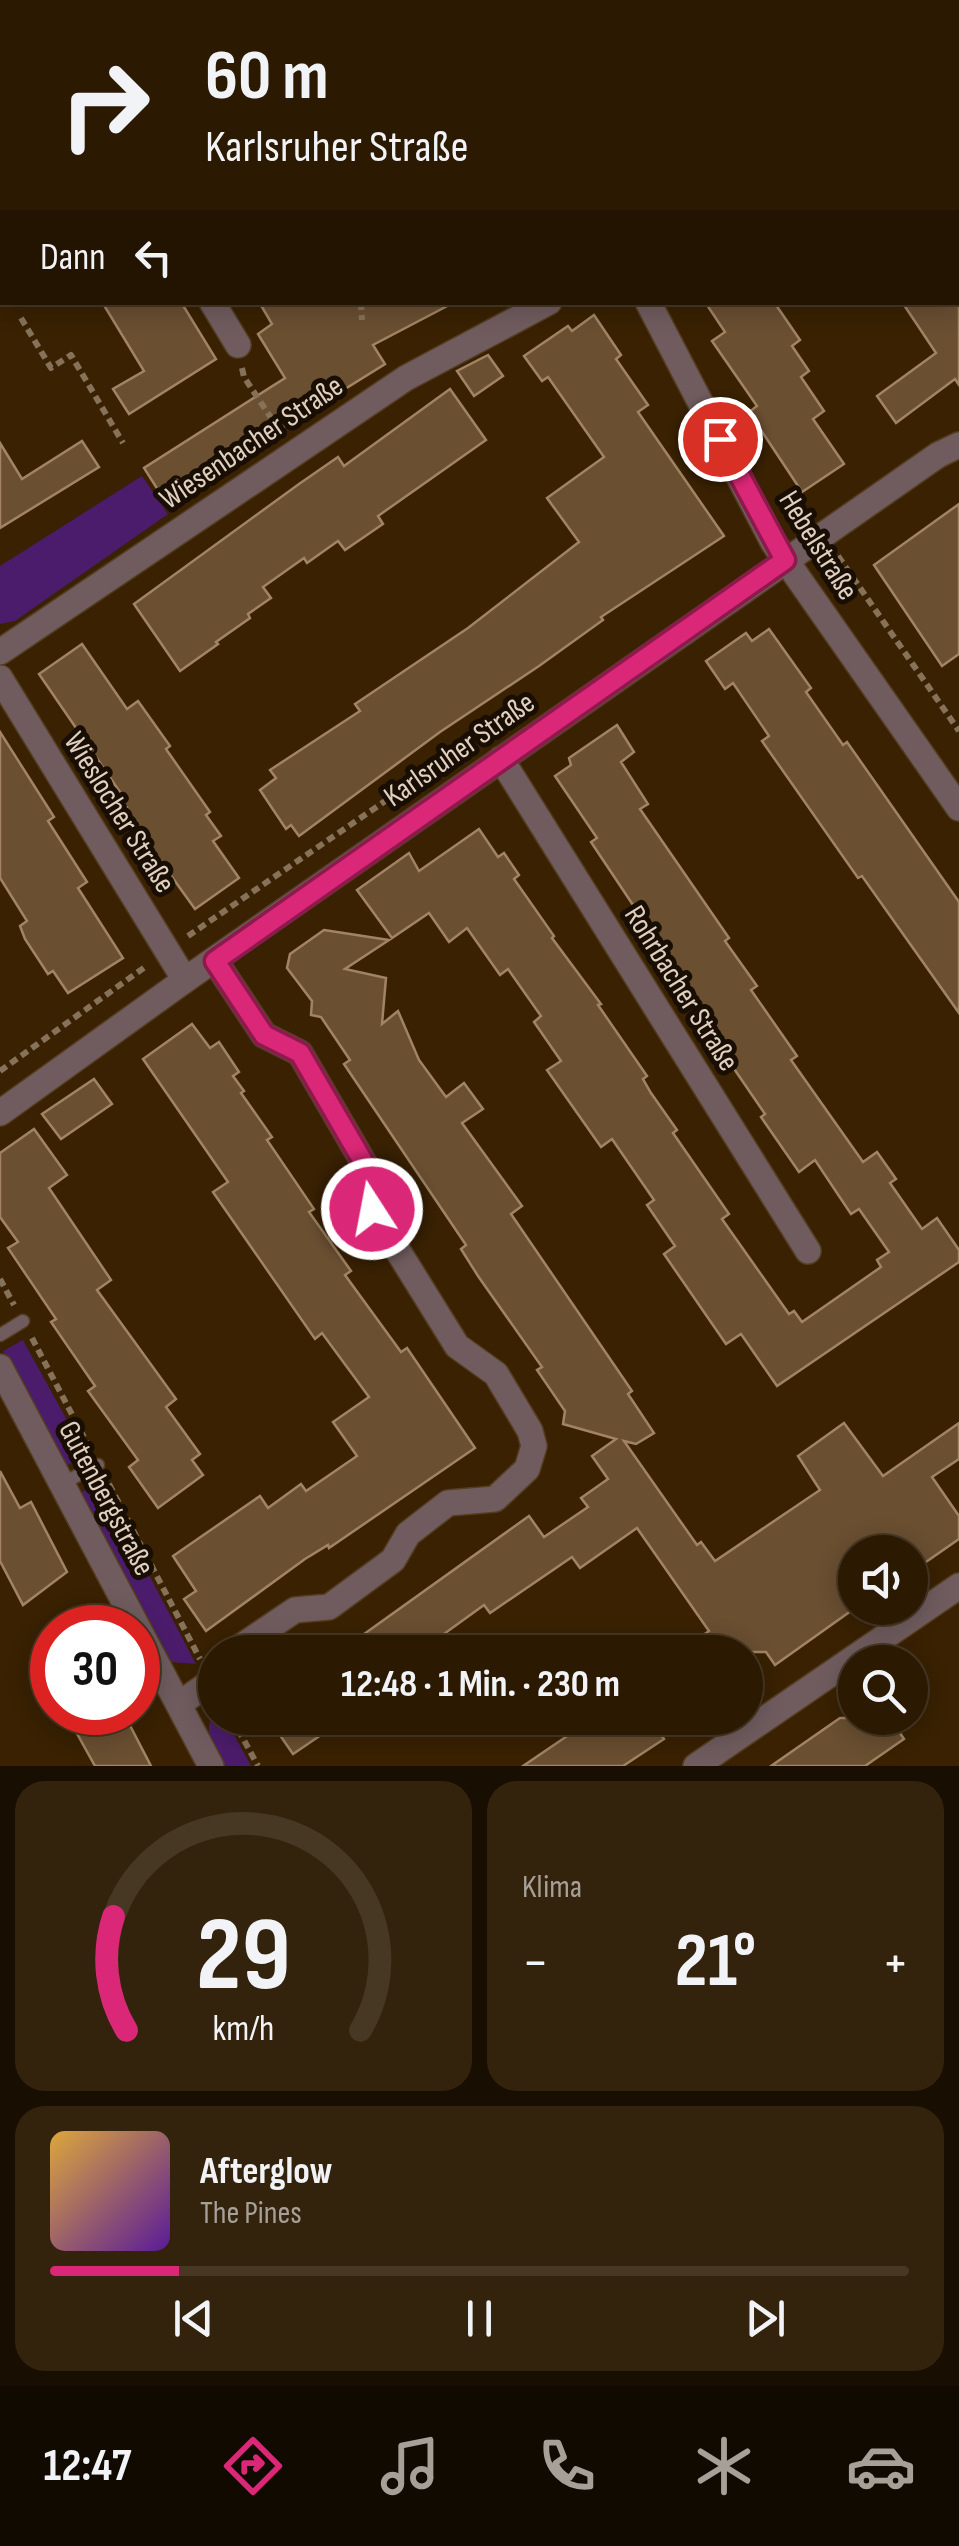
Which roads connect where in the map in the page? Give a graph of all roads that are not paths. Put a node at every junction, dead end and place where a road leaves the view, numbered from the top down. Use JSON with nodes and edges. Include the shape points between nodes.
{"nodes":[{"id":1,"x":214,"y":305,"type":"edge"},
{"id":2,"x":542,"y":305,"type":"edge"},
{"id":3,"x":650,"y":305,"type":"edge"},
{"id":4,"x":238,"y":344,"type":"dead end"},
{"id":5,"x":959,"y":445,"type":"edge"},
{"id":6,"x":785,"y":560,"type":"junction"},
{"id":7,"x":0,"y":652,"type":"edge"},
{"id":8,"x":0,"y":678,"type":"edge"},
{"id":9,"x":501,"y":759,"type":"junction"},
{"id":10,"x":959,"y":808,"type":"edge"},
{"id":11,"x":215,"y":961,"type":"junction"},
{"id":12,"x":185,"y":980,"type":"junction"},
{"id":13,"x":0,"y":1113,"type":"edge"},
{"id":14,"x":808,"y":1250,"type":"dead end"},
{"id":15,"x":22,"y":1321,"type":"road end"},
{"id":16,"x":0,"y":1335,"type":"edge"},
{"id":17,"x":0,"y":1367,"type":"edge"},
{"id":18,"x":98,"y":1464,"type":"road end"},
{"id":19,"x":63,"y":1483,"type":"junction"},
{"id":20,"x":959,"y":1586,"type":"edge"},
{"id":21,"x":259,"y":1635,"type":"edge"},
{"id":22,"x":198,"y":1692,"type":"edge"},
{"id":23,"x":179,"y":1704,"type":"junction"},
{"id":24,"x":211,"y":1766,"type":"edge"},
{"id":25,"x":696,"y":1766,"type":"edge"}],
"edges":[{"from":1,"to":4,"type":"street"},
{"from":2,"to":7,"type":"street","name":"Wiesenbacher Straße","via":[[406,378]]},
{"from":3,"to":6,"type":"street","name":"Hebelstraße"},
{"from":5,"to":6,"type":"street","name":"Karlsruher Straße"},
{"from":6,"to":9,"type":"street","name":"Karlsruher Straße"},
{"from":6,"to":10,"type":"street","name":"Hebelstraße"},
{"from":8,"to":12,"type":"street","name":"Wieslocher Straße"},
{"from":9,"to":11,"type":"street","name":"Karlsruher Straße"},
{"from":9,"to":14,"type":"street","name":"Rohrbacher Straße"},
{"from":11,"to":12,"type":"street","name":"Karlsruher Straße"},
{"from":11,"to":21,"type":"street","via":[[264,1035],[300,1053],[368,1170],[372,1209],[457,1346],[496,1374],[534,1446],[527,1469],[495,1499],[448,1504],[408,1534],[393,1560],[328,1606],[295,1610]]},
{"from":12,"to":13,"type":"street","name":"Karlsruher Straße"},
{"from":15,"to":16,"type":"lane"},
{"from":17,"to":19,"type":"street","name":"Gutenbergstraße"},
{"from":18,"to":19,"type":"lane"},
{"from":19,"to":23,"type":"street","name":"Gutenbergstraße"},
{"from":20,"to":25,"type":"street"},
{"from":22,"to":23,"type":"street"},
{"from":23,"to":24,"type":"street","name":"Gutenbergstraße"}]}
